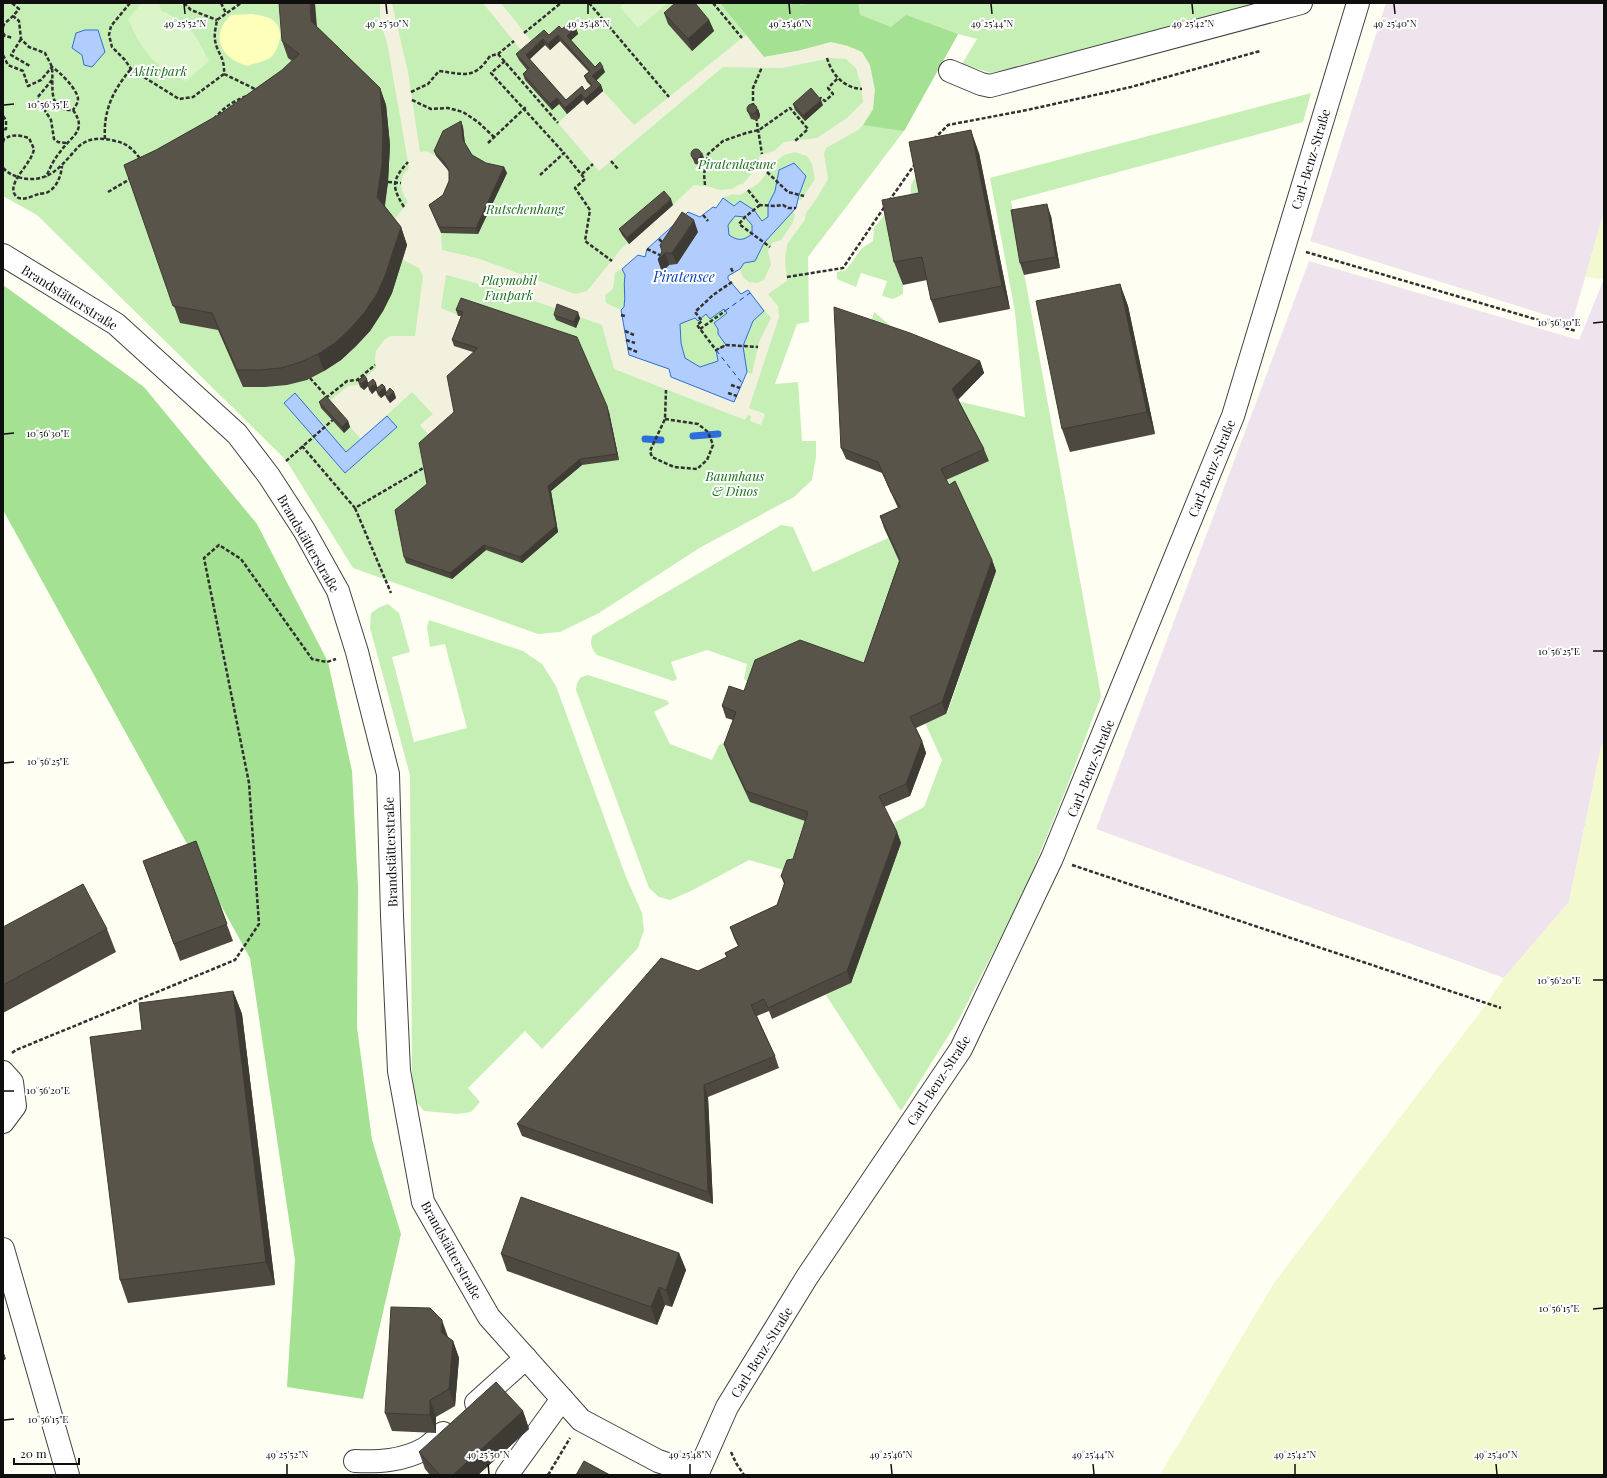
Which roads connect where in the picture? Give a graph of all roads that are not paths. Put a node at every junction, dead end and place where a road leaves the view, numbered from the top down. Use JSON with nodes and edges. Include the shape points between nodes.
{"nodes":[{"id":1,"x":1301,"y":3,"type":"edge"},
{"id":2,"x":1358,"y":3,"type":"edge"},
{"id":3,"x":950,"y":72,"type":"dead end"},
{"id":4,"x":3,"y":255,"type":"edge"},
{"id":5,"x":5,"y":1064,"type":"edge"},
{"id":6,"x":3,"y":1122,"type":"edge"},
{"id":7,"x":3,"y":1249,"type":"edge"},
{"id":8,"x":526,"y":1358,"type":"junction"},
{"id":9,"x":562,"y":1399,"type":"junction"},
{"id":10,"x":355,"y":1461,"type":"dead end"},
{"id":11,"x":68,"y":1475,"type":"edge"},
{"id":12,"x":507,"y":1475,"type":"edge"},
{"id":13,"x":697,"y":1475,"type":"edge"}],
"edges":[{"from":1,"to":3,"type":"street","via":[[990,86]]},
{"from":2,"to":13,"type":"street","name":"Carl-Benz-Straße","via":[[1233,416],[1052,858],[961,1048],[807,1277],[727,1407]]},
{"from":4,"to":8,"type":"street","name":"Brandstätterstraße","via":[[116,324],[237,434],[269,476],[304,530],[338,591],[358,652],[388,774],[399,1071],[423,1202],[489,1317]]},
{"from":5,"to":6,"type":"street","via":[[12,1082],[15,1106]]},
{"from":7,"to":11,"type":"street"},
{"from":8,"to":9,"type":"street","name":"Brandstätterstraße"},
{"from":8,"to":10,"type":"street","via":[[426,1449],[405,1458],[383,1462]]},
{"from":9,"to":12,"type":"street"},
{"from":9,"to":13,"type":"street","name":"Brandstätterstraße","via":[[581,1420],[658,1462]]}]}
